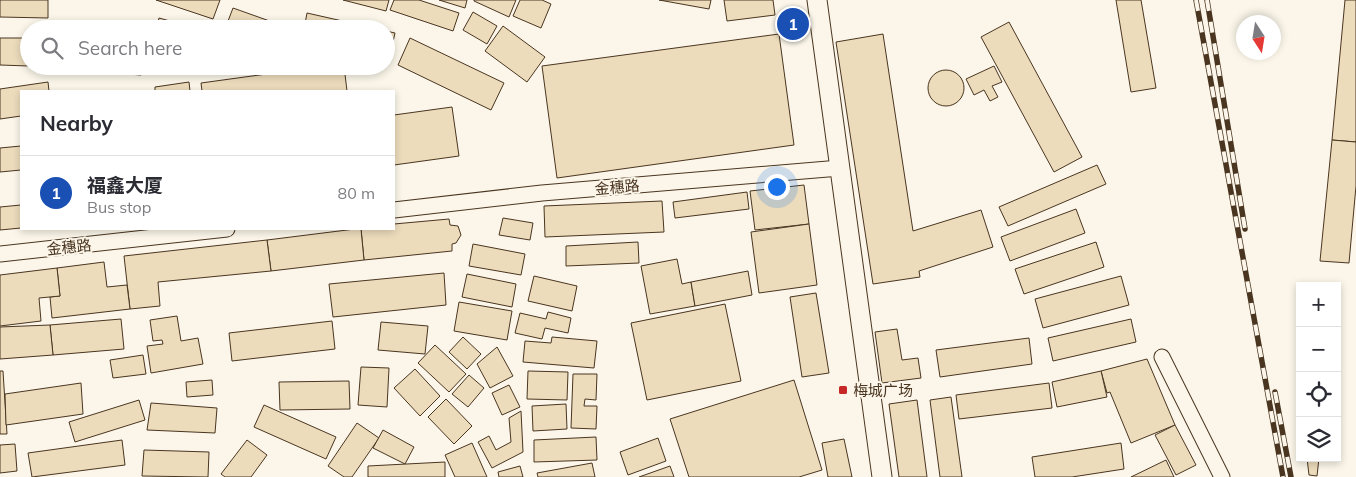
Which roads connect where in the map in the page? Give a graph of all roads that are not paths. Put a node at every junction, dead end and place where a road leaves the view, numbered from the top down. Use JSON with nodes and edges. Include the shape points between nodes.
{"nodes":[{"id":1,"x":817,"y":0,"type":"edge"},
{"id":2,"x":840,"y":168,"type":"junction"},
{"id":3,"x":395,"y":210,"type":"edge"},
{"id":4,"x":218,"y":230,"type":"edge"},
{"id":5,"x":0,"y":254,"type":"edge"},
{"id":6,"x":1162,"y":357,"type":"dead end"},
{"id":7,"x":882,"y":477,"type":"edge"},
{"id":8,"x":1222,"y":477,"type":"edge"}],
"edges":[{"from":1,"to":2,"type":"main road"},
{"from":2,"to":3,"type":"street","name":"金穗路","via":[[542,193]]},
{"from":2,"to":7,"type":"main road"},
{"from":4,"to":5,"type":"street","name":"金穗路"},
{"from":6,"to":8,"type":"street"}]}
